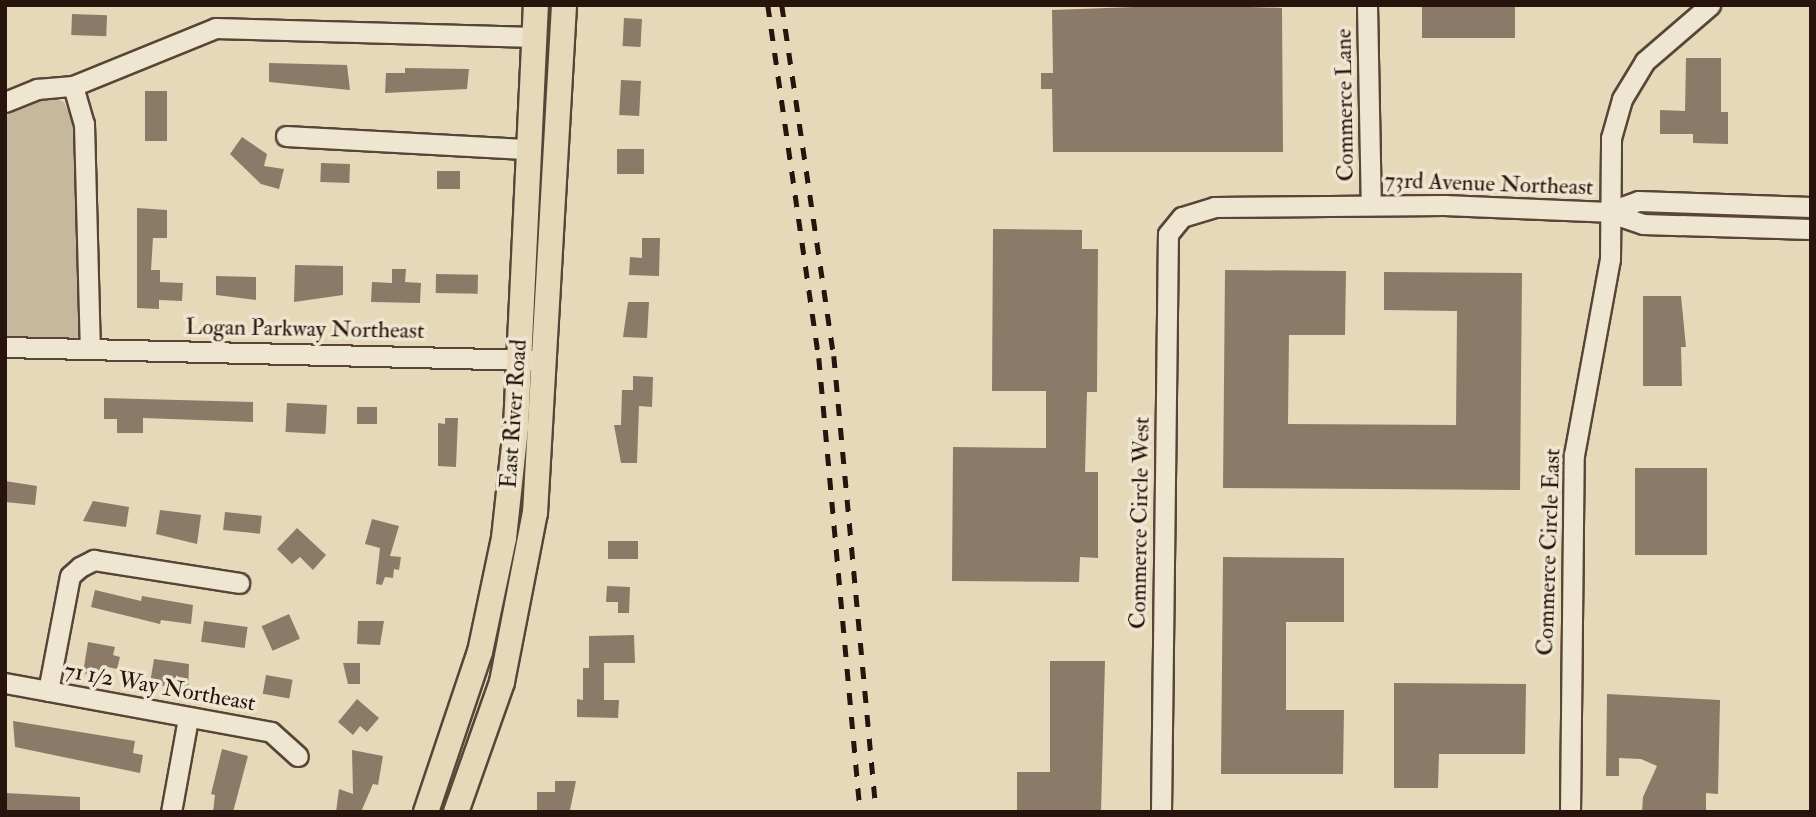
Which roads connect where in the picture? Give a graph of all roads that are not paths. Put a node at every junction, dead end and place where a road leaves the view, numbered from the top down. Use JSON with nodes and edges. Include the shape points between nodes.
{"nodes":[{"id":1,"x":536,"y":5,"type":"edge"},
{"id":2,"x":564,"y":5,"type":"edge"},
{"id":3,"x":1367,"y":5,"type":"edge"},
{"id":4,"x":1710,"y":5,"type":"edge"},
{"id":5,"x":275,"y":26,"type":"dead end"},
{"id":6,"x":534,"y":37,"type":"junction"},
{"id":7,"x":73,"y":86,"type":"junction"},
{"id":8,"x":5,"y":103,"type":"edge"},
{"id":9,"x":286,"y":136,"type":"dead end"},
{"id":10,"x":528,"y":149,"type":"junction"},
{"id":11,"x":1371,"y":205,"type":"junction"},
{"id":12,"x":1811,"y":206,"type":"edge"},
{"id":13,"x":1608,"y":212,"type":"junction"},
{"id":14,"x":1811,"y":229,"type":"edge"},
{"id":15,"x":1168,"y":234,"type":"joint"},
{"id":16,"x":5,"y":347,"type":"edge"},
{"id":17,"x":90,"y":349,"type":"junction"},
{"id":18,"x":518,"y":359,"type":"junction"},
{"id":19,"x":547,"y":360,"type":"junction"},
{"id":20,"x":239,"y":583,"type":"dead end"},
{"id":21,"x":5,"y":683,"type":"edge"},
{"id":22,"x":48,"y":691,"type":"junction"},
{"id":23,"x":188,"y":718,"type":"junction"},
{"id":24,"x":298,"y":756,"type":"dead end"},
{"id":25,"x":171,"y":812,"type":"edge"},
{"id":26,"x":426,"y":812,"type":"edge"},
{"id":27,"x":456,"y":812,"type":"edge"},
{"id":28,"x":1161,"y":812,"type":"edge"},
{"id":29,"x":1570,"y":812,"type":"edge"}],
"edges":[{"from":1,"to":6,"type":"main road","name":"East River Road"},
{"from":2,"to":19,"type":"main road","name":"East River Road"},
{"from":3,"to":11,"type":"street","name":"Commerce Lane"},
{"from":4,"to":13,"type":"street","name":"Commerce Circle East","via":[[1645,61],[1622,99],[1611,138]]},
{"from":5,"to":6,"type":"street"},
{"from":6,"to":7,"type":"street","via":[[216,29]]},
{"from":6,"to":10,"type":"main road","name":"East River Road"},
{"from":7,"to":8,"type":"street","via":[[37,89]]},
{"from":7,"to":17,"type":"street","via":[[84,124]]},
{"from":9,"to":10,"type":"street"},
{"from":10,"to":18,"type":"main road","name":"East River Road"},
{"from":11,"to":13,"type":"street","name":"73rd Avenue Northeast"},
{"from":11,"to":15,"type":"street","name":"73rd Avenue Northeast","via":[[1214,207],[1182,217]]},
{"from":12,"to":13,"type":"street","name":"73rd Avenue Northeast","via":[[1638,201]]},
{"from":13,"to":14,"type":"street","name":"73rd Avenue Northeast","via":[[1643,225]]},
{"from":13,"to":29,"type":"street","name":"Commerce Circle East","via":[[1610,259],[1574,456]]},
{"from":15,"to":28,"type":"street","name":"Commerce Circle West"},
{"from":16,"to":17,"type":"street","name":"Logan Parkway Northeast"},
{"from":17,"to":18,"type":"street","name":"Logan Parkway Northeast"},
{"from":18,"to":19,"type":"street","name":"Logan Parkway Northeast"},
{"from":18,"to":26,"type":"main road","name":"East River Road","via":[[510,486],[488,625]]},
{"from":19,"to":27,"type":"main road","name":"East River Road","via":[[535,513],[517,620],[485,738]]},
{"from":20,"to":22,"type":"street","via":[[94,560],[80,567],[70,576]]},
{"from":21,"to":22,"type":"street","name":"71 1/2 Way Northeast"},
{"from":22,"to":23,"type":"street","name":"71 1/2 Way Northeast"},
{"from":23,"to":24,"type":"street","name":"71 1/2 Way Northeast","via":[[271,732]]},
{"from":23,"to":25,"type":"street"}]}
